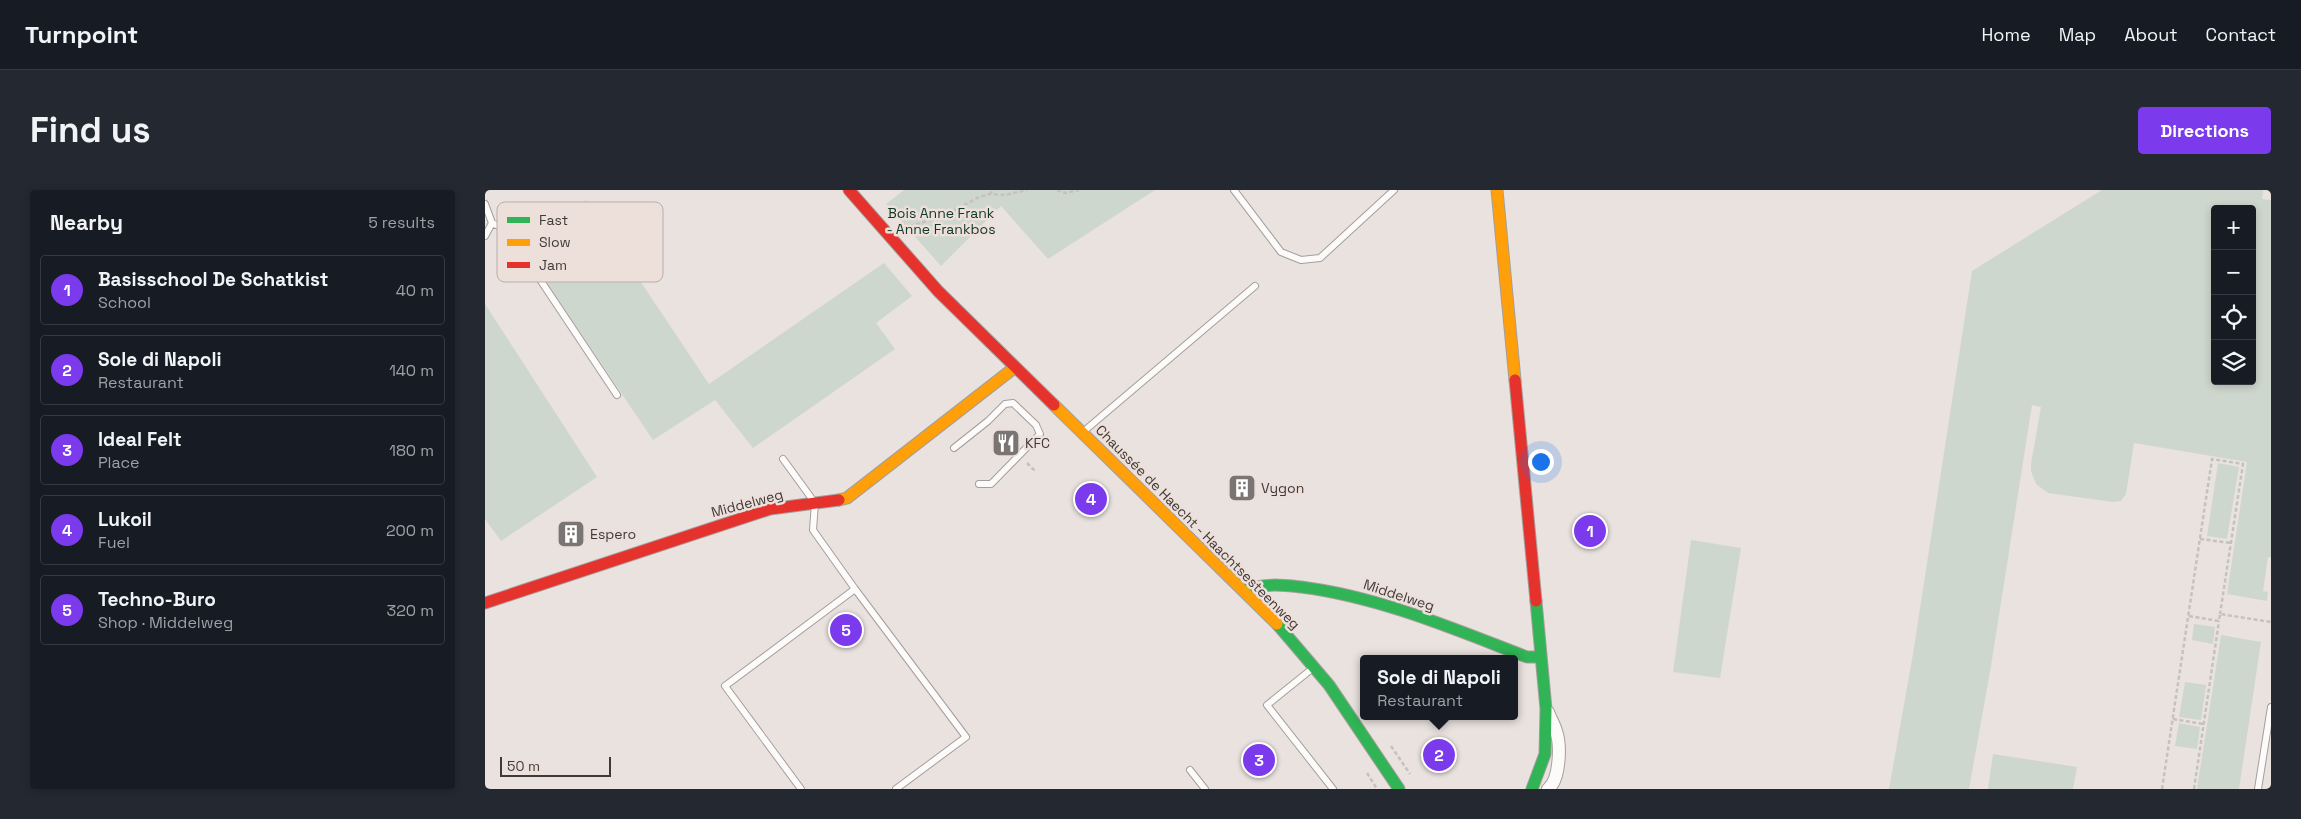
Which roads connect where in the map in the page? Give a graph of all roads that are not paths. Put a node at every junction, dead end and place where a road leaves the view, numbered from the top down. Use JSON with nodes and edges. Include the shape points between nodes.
{"nodes":[{"id":1,"x":849,"y":190,"type":"edge"},
{"id":2,"x":1234,"y":190,"type":"edge"},
{"id":3,"x":1394,"y":190,"type":"edge"},
{"id":4,"x":1497,"y":190,"type":"edge"},
{"id":5,"x":485,"y":204,"type":"edge"},
{"id":6,"x":492,"y":223,"type":"junction"},
{"id":7,"x":497,"y":225,"type":"edge"},
{"id":8,"x":485,"y":236,"type":"edge"},
{"id":9,"x":542,"y":282,"type":"edge"},
{"id":10,"x":1255,"y":286,"type":"dead end"},
{"id":11,"x":1014,"y":368,"type":"junction"},
{"id":12,"x":617,"y":395,"type":"dead end"},
{"id":13,"x":1082,"y":433,"type":"junction"},
{"id":14,"x":954,"y":448,"type":"dead end"},
{"id":15,"x":783,"y":459,"type":"dead end"},
{"id":16,"x":979,"y":484,"type":"dead end"},
{"id":17,"x":815,"y":504,"type":"junction"},
{"id":18,"x":855,"y":589,"type":"junction"},
{"id":19,"x":1245,"y":590,"type":"junction"},
{"id":20,"x":485,"y":604,"type":"edge"},
{"id":21,"x":1540,"y":656,"type":"junction"},
{"id":22,"x":1314,"y":667,"type":"junction"},
{"id":23,"x":2271,"y":706,"type":"edge"},
{"id":24,"x":1546,"y":709,"type":"junction"},
{"id":25,"x":1190,"y":770,"type":"dead end"},
{"id":26,"x":801,"y":789,"type":"edge"},
{"id":27,"x":896,"y":789,"type":"edge"},
{"id":28,"x":1205,"y":789,"type":"edge"},
{"id":29,"x":1333,"y":789,"type":"edge"},
{"id":30,"x":1399,"y":789,"type":"edge"},
{"id":31,"x":1532,"y":789,"type":"edge"},
{"id":32,"x":1547,"y":789,"type":"edge"},
{"id":33,"x":2258,"y":789,"type":"edge"}],
"edges":[{"from":1,"to":11,"type":"street","name":"Chaussée de Haecht - Haachtsesteenweg","via":[[938,291]]},
{"from":2,"to":3,"type":"lane","via":[[1281,252],[1301,260],[1320,258]]},
{"from":4,"to":21,"type":"street"},
{"from":5,"to":6,"type":"lane"},
{"from":6,"to":7,"type":"lane"},
{"from":6,"to":8,"type":"lane"},
{"from":9,"to":12,"type":"lane"},
{"from":10,"to":13,"type":"lane","name":"Chaussée de Haecht - Haachtsesteenweg"},
{"from":11,"to":13,"type":"street","name":"Chaussée de Haecht - Haachtsesteenweg"},
{"from":11,"to":17,"type":"street","name":"Middelweg","via":[[857,492],[842,500]]},
{"from":13,"to":19,"type":"street","name":"Chaussée de Haecht - Haachtsesteenweg"},
{"from":14,"to":16,"type":"lane","via":[[1005,404],[1013,403],[1036,425],[1040,434],[991,484]]},
{"from":15,"to":17,"type":"lane"},
{"from":17,"to":18,"type":"lane","via":[[813,530]]},
{"from":17,"to":20,"type":"street","name":"Middelweg","via":[[758,513]]},
{"from":18,"to":26,"type":"lane","via":[[725,686]]},
{"from":18,"to":27,"type":"lane","via":[[966,737]]},
{"from":19,"to":21,"type":"street","name":"Middelweg","via":[[1258,584],[1306,588],[1376,601],[1527,657]]},
{"from":19,"to":22,"type":"street","name":"Chaussée de Haecht - Haachtsesteenweg"},
{"from":21,"to":24,"type":"street"},
{"from":22,"to":29,"type":"lane","via":[[1267,705]]},
{"from":22,"to":30,"type":"street","name":"Chaussée de Haecht - Haachtsesteenweg"},
{"from":23,"to":33,"type":"lane"},
{"from":24,"to":31,"type":"street","via":[[1545,754]]},
{"from":24,"to":32,"type":"street","via":[[1557,732],[1559,764],[1552,786]]},
{"from":25,"to":28,"type":"lane"}]}
